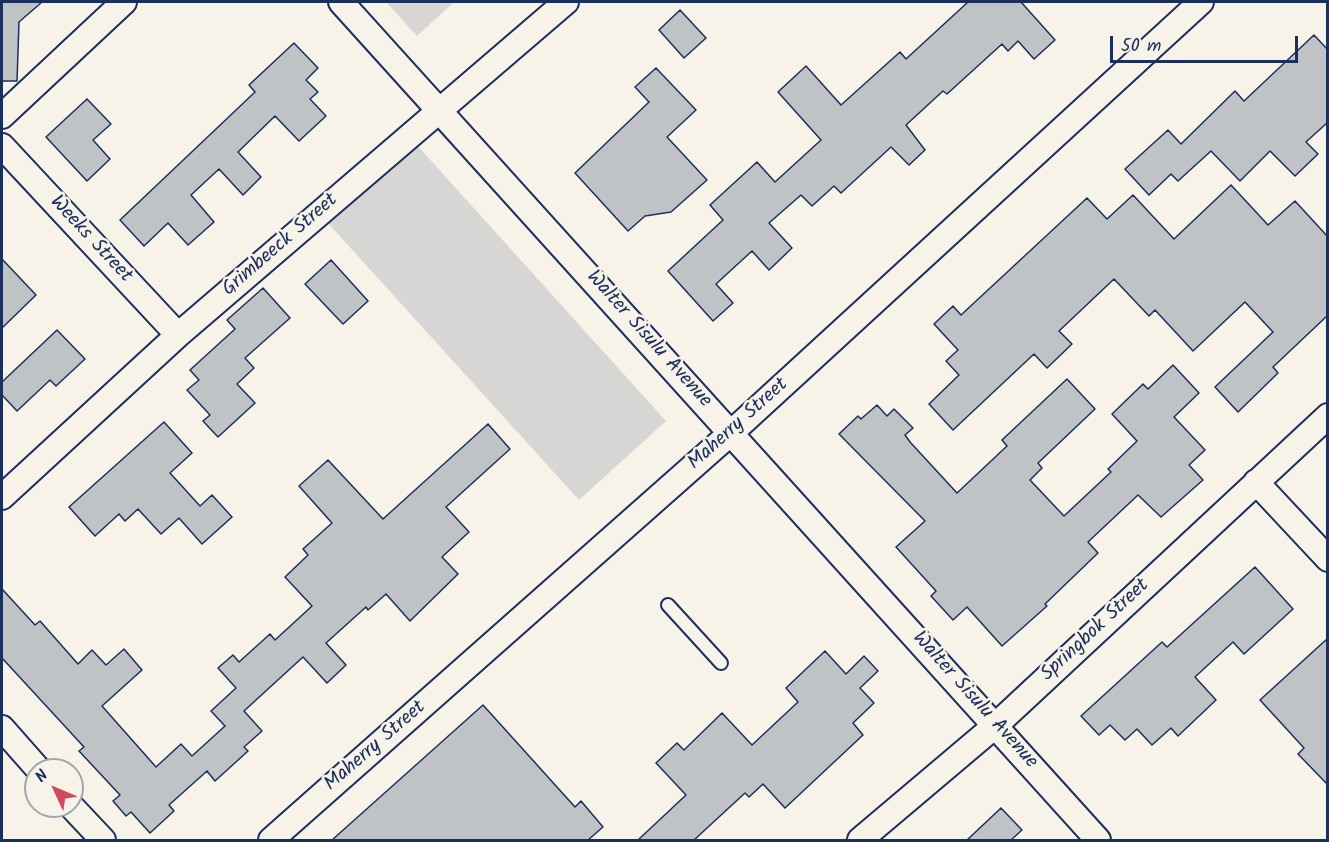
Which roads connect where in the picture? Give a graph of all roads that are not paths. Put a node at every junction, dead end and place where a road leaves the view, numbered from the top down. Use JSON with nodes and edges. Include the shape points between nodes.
{"nodes":[{"id":1,"x":124,"y":2,"type":"edge"},
{"id":2,"x":341,"y":2,"type":"edge"},
{"id":3,"x":566,"y":2,"type":"edge"},
{"id":4,"x":1201,"y":2,"type":"edge"},
{"id":5,"x":437,"y":111,"type":"junction"},
{"id":6,"x":2,"y":116,"type":"edge"},
{"id":7,"x":2,"y":146,"type":"edge"},
{"id":8,"x":178,"y":335,"type":"junction"},
{"id":9,"x":1328,"y":416,"type":"edge"},
{"id":10,"x":732,"y":432,"type":"junction"},
{"id":11,"x":1256,"y":482,"type":"junction"},
{"id":12,"x":2,"y":497,"type":"edge"},
{"id":13,"x":1328,"y":559,"type":"edge"},
{"id":14,"x":668,"y":605,"type":"dead end"},
{"id":15,"x":721,"y":663,"type":"dead end"},
{"id":16,"x":996,"y":725,"type":"junction"},
{"id":17,"x":2,"y":729,"type":"edge"},
{"id":18,"x":28,"y":758,"type":"edge"},
{"id":19,"x":83,"y":818,"type":"edge"},
{"id":20,"x":103,"y":840,"type":"edge"},
{"id":21,"x":271,"y":840,"type":"edge"},
{"id":22,"x":860,"y":840,"type":"edge"},
{"id":23,"x":1098,"y":840,"type":"edge"}],
"edges":[{"from":1,"to":6,"type":"street"},
{"from":2,"to":5,"type":"street","name":"Walter Sisulu Avenue"},
{"from":3,"to":5,"type":"street","name":"Grimbeeck Street"},
{"from":4,"to":10,"type":"street","name":"Maherry Street"},
{"from":5,"to":8,"type":"street","name":"Grimbeeck Street"},
{"from":5,"to":10,"type":"street","name":"Walter Sisulu Avenue"},
{"from":7,"to":8,"type":"street","name":"Weeks Street"},
{"from":8,"to":12,"type":"street","name":"Grimbeeck Street"},
{"from":9,"to":11,"type":"street","name":"Springbok Street"},
{"from":10,"to":16,"type":"street","name":"Walter Sisulu Avenue"},
{"from":10,"to":21,"type":"street","name":"Maherry Street"},
{"from":11,"to":13,"type":"street"},
{"from":11,"to":16,"type":"street","name":"Springbok Street"},
{"from":14,"to":15,"type":"lane"},
{"from":16,"to":22,"type":"street","name":"Springbok Street"},
{"from":16,"to":23,"type":"street","name":"Walter Sisulu Avenue"},
{"from":17,"to":18,"type":"street"},
{"from":19,"to":20,"type":"street"}]}
